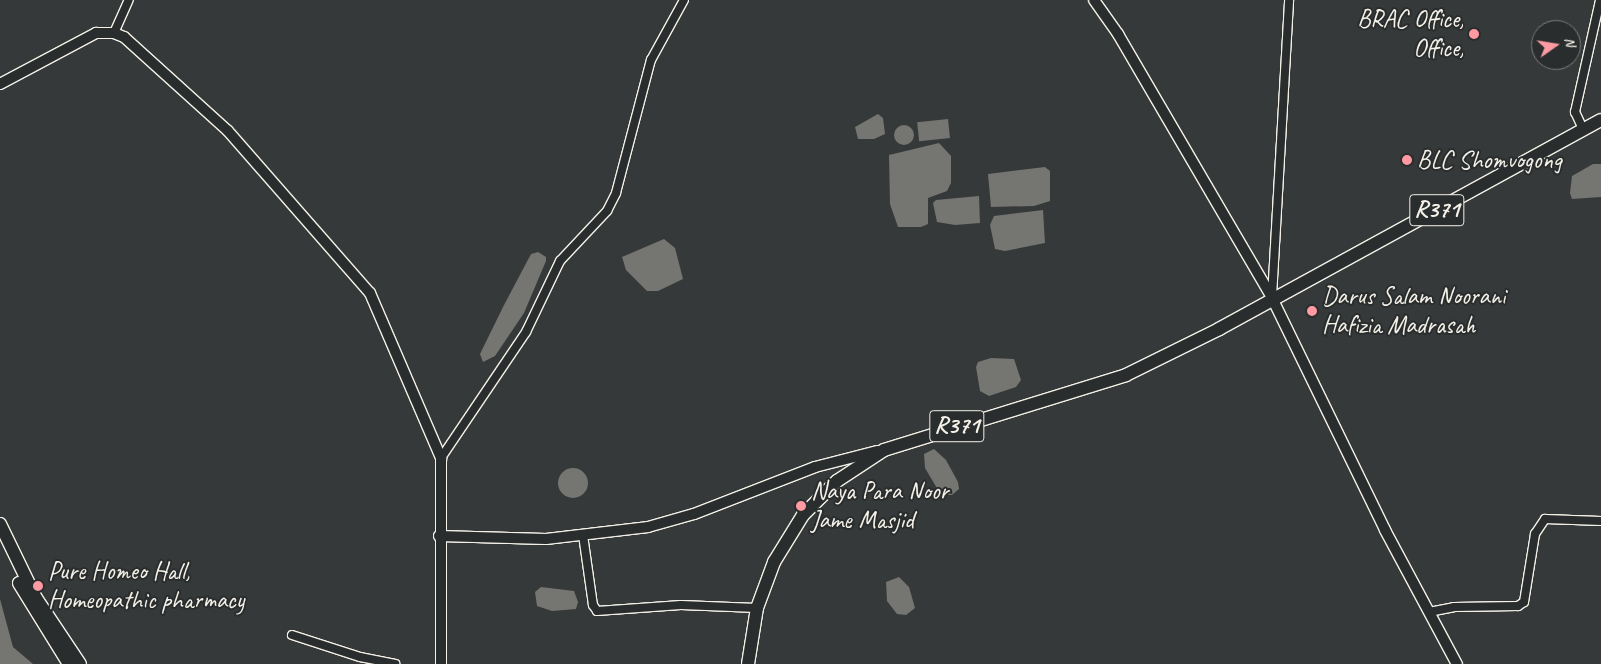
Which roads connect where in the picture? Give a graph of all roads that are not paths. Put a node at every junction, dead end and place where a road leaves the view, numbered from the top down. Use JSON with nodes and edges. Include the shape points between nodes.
{"nodes":[{"id":1,"x":129,"y":0,"type":"edge"},
{"id":2,"x":684,"y":0,"type":"edge"},
{"id":3,"x":1094,"y":0,"type":"edge"},
{"id":4,"x":1289,"y":0,"type":"edge"},
{"id":5,"x":1600,"y":0,"type":"edge"},
{"id":6,"x":114,"y":33,"type":"junction"},
{"id":7,"x":0,"y":84,"type":"edge"},
{"id":8,"x":1601,"y":120,"type":"edge"},
{"id":9,"x":1583,"y":129,"type":"junction"},
{"id":10,"x":1272,"y":298,"type":"junction"},
{"id":11,"x":884,"y":450,"type":"junction"},
{"id":12,"x":441,"y":458,"type":"junction"},
{"id":13,"x":1601,"y":521,"type":"edge"},
{"id":14,"x":0,"y":524,"type":"edge"},
{"id":15,"x":584,"y":535,"type":"junction"},
{"id":16,"x":439,"y":536,"type":"junction"},
{"id":17,"x":0,"y":545,"type":"edge"},
{"id":18,"x":758,"y":608,"type":"junction"},
{"id":19,"x":1429,"y":612,"type":"junction"},
{"id":20,"x":292,"y":635,"type":"dead end"},
{"id":21,"x":68,"y":664,"type":"edge"},
{"id":22,"x":80,"y":664,"type":"edge"},
{"id":23,"x":395,"y":664,"type":"edge"},
{"id":24,"x":441,"y":664,"type":"edge"},
{"id":25,"x":748,"y":664,"type":"edge"},
{"id":26,"x":1457,"y":664,"type":"edge"}],
"edges":[{"from":1,"to":6,"type":"street"},
{"from":2,"to":12,"type":"street","via":[[651,60],[616,193],[607,211],[560,261],[526,332]]},
{"from":3,"to":10,"type":"street","via":[[1118,34]]},
{"from":4,"to":10,"type":"street"},
{"from":5,"to":9,"type":"street","via":[[1575,112]]},
{"from":6,"to":7,"type":"street","via":[[96,33],[79,40]]},
{"from":6,"to":12,"type":"street","via":[[134,44],[228,131],[370,293]]},
{"from":8,"to":9,"type":"main road","number":"R371"},
{"from":9,"to":10,"type":"main road","number":"R371"},
{"from":10,"to":11,"type":"main road","number":"R371","via":[[1219,329],[1126,375]]},
{"from":10,"to":19,"type":"street","via":[[1385,530]]},
{"from":11,"to":15,"type":"street","via":[[815,467],[694,514],[648,527]]},
{"from":11,"to":18,"type":"main road","number":"R371","via":[[837,482],[803,515],[774,562]]},
{"from":12,"to":16,"type":"street"},
{"from":13,"to":19,"type":"street","via":[[1545,519],[1535,534],[1524,602],[1518,606],[1454,607]]},
{"from":14,"to":22,"type":"main road","via":[[36,598]]},
{"from":15,"to":16,"type":"street","via":[[537,539]]},
{"from":15,"to":18,"type":"street","via":[[593,605],[597,611],[681,605]]},
{"from":16,"to":24,"type":"street"},
{"from":17,"to":21,"type":"main road","via":[[29,602]]},
{"from":18,"to":25,"type":"main road","number":"R371"},
{"from":19,"to":26,"type":"street"},
{"from":20,"to":23,"type":"street","via":[[360,657]]}]}
